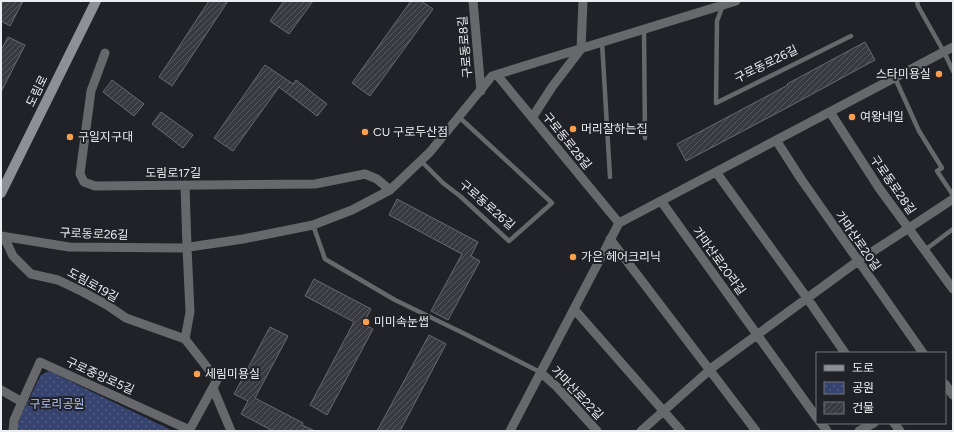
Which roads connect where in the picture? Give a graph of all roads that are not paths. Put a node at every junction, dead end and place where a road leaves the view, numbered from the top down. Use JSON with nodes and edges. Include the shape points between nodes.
{"nodes":[{"id":1,"x":96,"y":1,"type":"edge"},
{"id":2,"x":472,"y":1,"type":"edge"},
{"id":3,"x":583,"y":1,"type":"edge"},
{"id":4,"x":736,"y":1,"type":"edge"},
{"id":5,"x":917,"y":1,"type":"edge"},
{"id":6,"x":723,"y":3,"type":"edge"},
{"id":7,"x":644,"y":29,"type":"junction"},
{"id":8,"x":851,"y":36,"type":"dead end"},
{"id":9,"x":602,"y":42,"type":"junction"},
{"id":10,"x":953,"y":47,"type":"edge"},
{"id":11,"x":581,"y":49,"type":"junction"},
{"id":12,"x":944,"y":52,"type":"junction"},
{"id":13,"x":105,"y":53,"type":"dead end"},
{"id":14,"x":953,"y":71,"type":"edge"},
{"id":15,"x":497,"y":75,"type":"junction"},
{"id":16,"x":895,"y":78,"type":"junction"},
{"id":17,"x":481,"y":91,"type":"junction"},
{"id":18,"x":830,"y":112,"type":"junction"},
{"id":19,"x":459,"y":117,"type":"junction"},
{"id":20,"x":532,"y":118,"type":"junction"},
{"id":21,"x":645,"y":138,"type":"dead end"},
{"id":22,"x":776,"y":140,"type":"junction"},
{"id":23,"x":421,"y":161,"type":"junction"},
{"id":24,"x":716,"y":172,"type":"junction"},
{"id":25,"x":610,"y":177,"type":"dead end"},
{"id":26,"x":185,"y":185,"type":"junction"},
{"id":27,"x":390,"y":190,"type":"junction"},
{"id":28,"x":1,"y":193,"type":"edge"},
{"id":29,"x":953,"y":195,"type":"edge"},
{"id":30,"x":953,"y":199,"type":"edge"},
{"id":31,"x":661,"y":201,"type":"junction"},
{"id":32,"x":619,"y":223,"type":"junction"},
{"id":33,"x":313,"y":225,"type":"junction"},
{"id":34,"x":909,"y":228,"type":"junction"},
{"id":35,"x":953,"y":229,"type":"edge"},
{"id":36,"x":3,"y":236,"type":"edge"},
{"id":37,"x":610,"y":240,"type":"junction"},
{"id":38,"x":187,"y":247,"type":"junction"},
{"id":39,"x":925,"y":250,"type":"junction"},
{"id":40,"x":858,"y":261,"type":"junction"},
{"id":41,"x":953,"y":289,"type":"edge"},
{"id":42,"x":807,"y":298,"type":"junction"},
{"id":43,"x":574,"y":309,"type":"junction"},
{"id":44,"x":758,"y":335,"type":"junction"},
{"id":45,"x":185,"y":339,"type":"junction"},
{"id":46,"x":844,"y":352,"type":"edge"},
{"id":47,"x":922,"y":352,"type":"edge"},
{"id":48,"x":710,"y":370,"type":"junction"},
{"id":49,"x":540,"y":372,"type":"junction"},
{"id":50,"x":947,"y":384,"type":"edge"},
{"id":51,"x":212,"y":388,"type":"junction"},
{"id":52,"x":1,"y":390,"type":"edge"},
{"id":53,"x":953,"y":395,"type":"edge"},
{"id":54,"x":22,"y":402,"type":"junction"},
{"id":55,"x":664,"y":410,"type":"junction"},
{"id":56,"x":816,"y":417,"type":"edge"},
{"id":57,"x":872,"y":424,"type":"edge"},
{"id":58,"x":190,"y":430,"type":"edge"},
{"id":59,"x":12,"y":431,"type":"edge"},
{"id":60,"x":231,"y":431,"type":"edge"},
{"id":61,"x":510,"y":431,"type":"edge"},
{"id":62,"x":597,"y":431,"type":"edge"},
{"id":63,"x":641,"y":431,"type":"edge"},
{"id":64,"x":681,"y":431,"type":"edge"},
{"id":65,"x":756,"y":431,"type":"edge"},
{"id":66,"x":859,"y":431,"type":"edge"}],
"edges":[{"from":1,"to":28,"type":"street","name":"도림로"},
{"from":2,"to":17,"type":"street","name":"구로동로8길"},
{"from":3,"to":11,"type":"street"},
{"from":4,"to":6,"type":"street","name":"구로동로26길"},
{"from":5,"to":12,"type":"lane"},
{"from":6,"to":7,"type":"street","name":"구로동로26길"},
{"from":6,"to":8,"type":"lane","name":"구로동로26길","via":[[717,21],[716,103]]},
{"from":7,"to":9,"type":"street","name":"구로동로26길"},
{"from":7,"to":21,"type":"lane"},
{"from":9,"to":11,"type":"street","name":"구로동로26길"},
{"from":9,"to":25,"type":"lane"},
{"from":10,"to":12,"type":"street"},
{"from":11,"to":15,"type":"street","name":"구로동로26길"},
{"from":11,"to":20,"type":"street","via":[[552,86]]},
{"from":12,"to":14,"type":"lane"},
{"from":12,"to":16,"type":"street"},
{"from":13,"to":26,"type":"street","name":"도림로17길","via":[[91,91],[80,174],[84,182],[95,186]]},
{"from":15,"to":17,"type":"street","name":"구로동로26길","via":[[492,76]]},
{"from":15,"to":20,"type":"street","name":"구로동로28길"},
{"from":16,"to":18,"type":"street"},
{"from":16,"to":29,"type":"lane","via":[[918,131],[942,168],[937,171]]},
{"from":17,"to":19,"type":"street","name":"구로동로26길"},
{"from":18,"to":22,"type":"street"},
{"from":18,"to":34,"type":"street","name":"구로동로28길","via":[[878,188]]},
{"from":19,"to":23,"type":"street","name":"구로동로26길"},
{"from":19,"to":23,"type":"lane","name":"구로동로26길","via":[[552,203],[509,241],[442,183]]},
{"from":20,"to":32,"type":"street","name":"구로동로28길"},
{"from":22,"to":24,"type":"street"},
{"from":22,"to":40,"type":"street","name":"가마산로20길"},
{"from":23,"to":27,"type":"street","name":"구로동로26길"},
{"from":24,"to":31,"type":"street"},
{"from":24,"to":42,"type":"street"},
{"from":26,"to":27,"type":"street","name":"도림로17길","via":[[315,184],[365,174],[377,179]]},
{"from":26,"to":38,"type":"street"},
{"from":27,"to":33,"type":"street","name":"구로동로26길","via":[[352,210]]},
{"from":30,"to":34,"type":"street"},
{"from":31,"to":32,"type":"street"},
{"from":31,"to":44,"type":"street","name":"가마산로20라길"},
{"from":32,"to":37,"type":"street"},
{"from":33,"to":38,"type":"street","name":"구로동로26길"},
{"from":33,"to":49,"type":"lane","via":[[325,259],[395,300]]},
{"from":34,"to":39,"type":"street","name":"구로동로28길"},
{"from":34,"to":40,"type":"street"},
{"from":35,"to":39,"type":"lane"},
{"from":36,"to":38,"type":"street","name":"구로동로26길","via":[[70,247]]},
{"from":36,"to":45,"type":"street","name":"도림로19길","via":[[13,256],[31,274],[58,280],[126,318]]},
{"from":37,"to":43,"type":"street"},
{"from":37,"to":48,"type":"street"},
{"from":38,"to":45,"type":"street","via":[[190,312]]},
{"from":39,"to":41,"type":"street","name":"구로동로28길"},
{"from":40,"to":42,"type":"street"},
{"from":40,"to":47,"type":"street","name":"가마산로20길"},
{"from":42,"to":44,"type":"street"},
{"from":42,"to":46,"type":"street"},
{"from":43,"to":49,"type":"street"},
{"from":43,"to":55,"type":"street"},
{"from":44,"to":48,"type":"street"},
{"from":44,"to":56,"type":"street","name":"가마산로20라길"},
{"from":45,"to":51,"type":"street","via":[[217,380]]},
{"from":48,"to":55,"type":"street"},
{"from":48,"to":65,"type":"street"},
{"from":49,"to":61,"type":"street"},
{"from":49,"to":62,"type":"street","name":"가마산로22길"},
{"from":50,"to":53,"type":"street"},
{"from":51,"to":58,"type":"street"},
{"from":51,"to":60,"type":"street"},
{"from":52,"to":54,"type":"street"},
{"from":54,"to":58,"type":"street","name":"구로중앙로5길","via":[[40,362]]},
{"from":54,"to":59,"type":"street","name":"구로중앙로5길"},
{"from":55,"to":63,"type":"street"},
{"from":55,"to":64,"type":"street"},
{"from":57,"to":66,"type":"street"}]}
